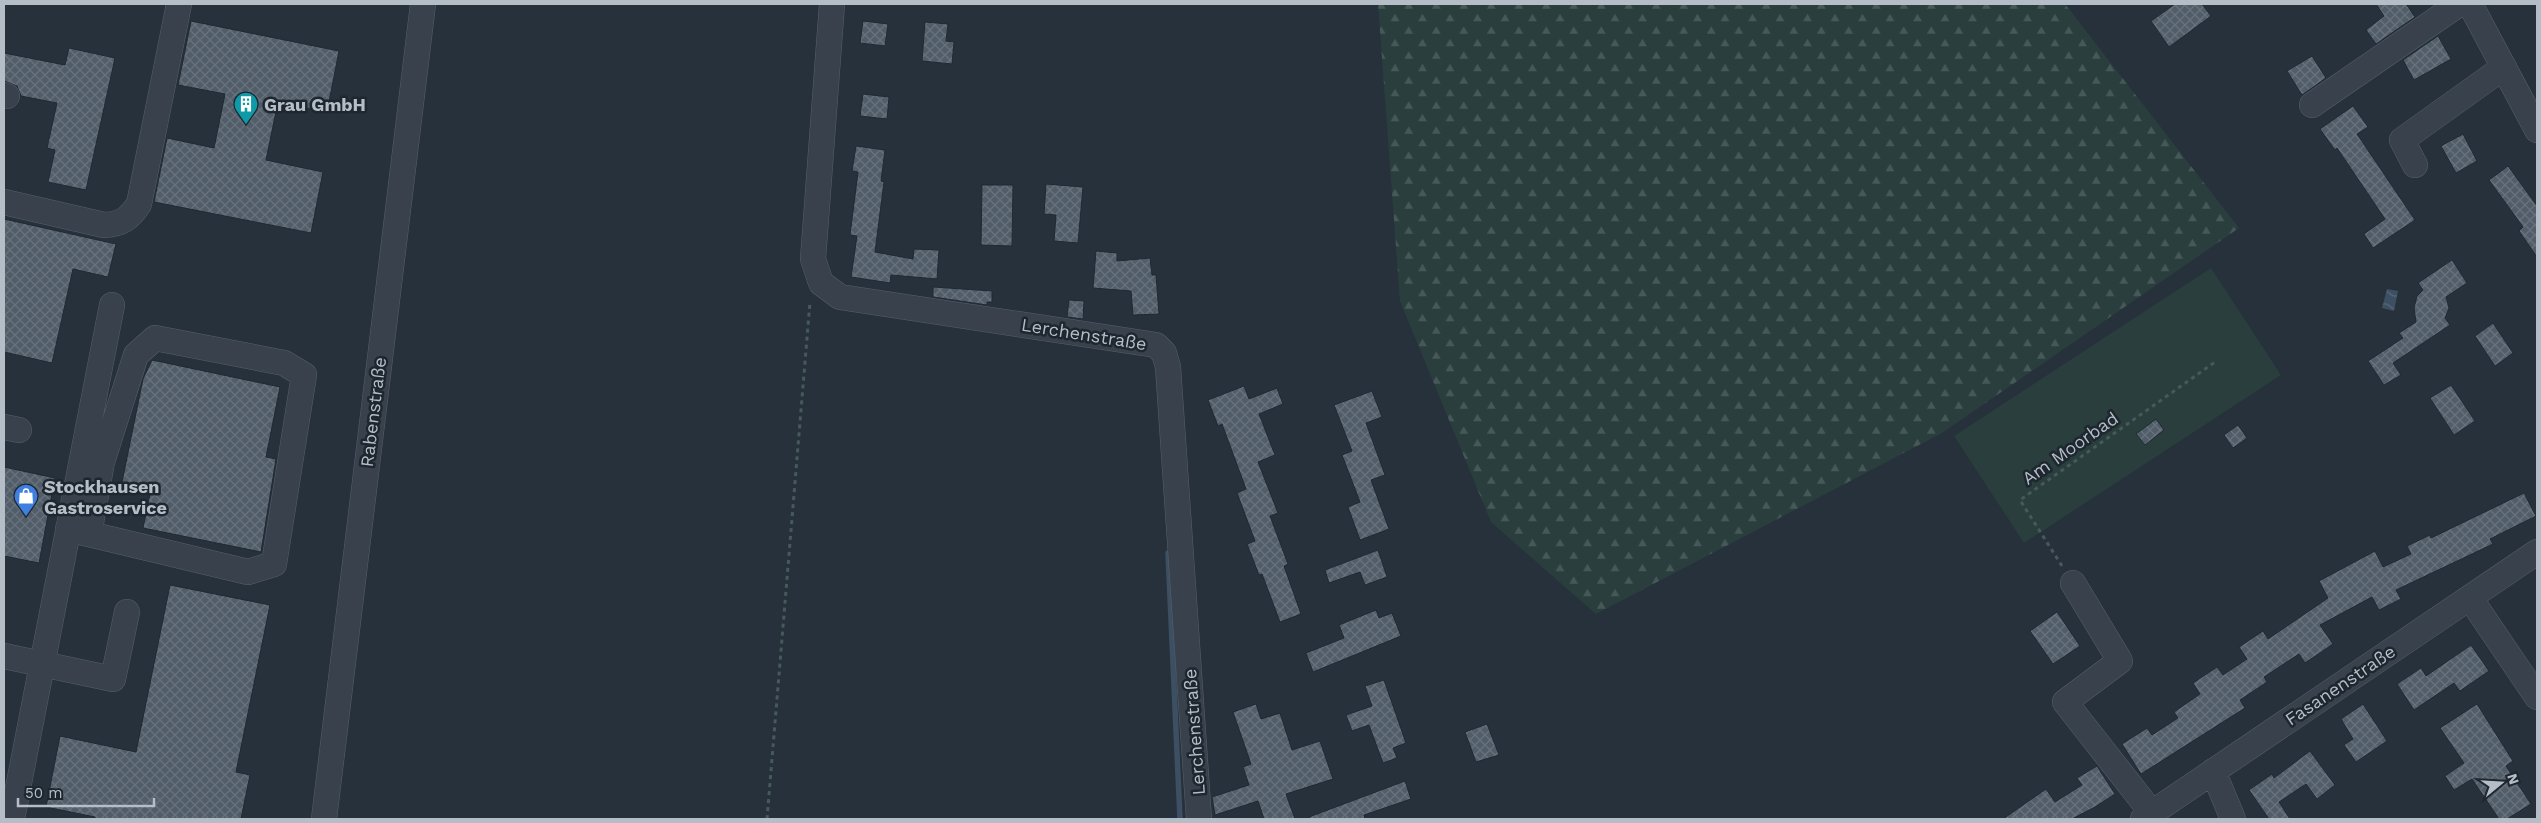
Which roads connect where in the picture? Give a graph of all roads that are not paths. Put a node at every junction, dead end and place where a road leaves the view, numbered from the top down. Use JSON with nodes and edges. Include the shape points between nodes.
{"nodes":[{"id":1,"x":180,"y":4,"type":"edge"},
{"id":2,"x":423,"y":4,"type":"edge"},
{"id":3,"x":832,"y":4,"type":"edge"},
{"id":4,"x":2459,"y":4,"type":"edge"},
{"id":5,"x":2470,"y":4,"type":"edge"},
{"id":6,"x":2504,"y":67,"type":"junction"},
{"id":7,"x":2312,"y":105,"type":"dead end"},
{"id":8,"x":2534,"y":116,"type":"edge"},
{"id":9,"x":2414,"y":165,"type":"dead end"},
{"id":10,"x":4,"y":202,"type":"edge"},
{"id":11,"x":112,"y":305,"type":"dead end"},
{"id":12,"x":79,"y":532,"type":"junction"},
{"id":13,"x":2537,"y":552,"type":"edge"},
{"id":14,"x":2073,"y":583,"type":"road end"},
{"id":15,"x":2470,"y":598,"type":"junction"},
{"id":16,"x":127,"y":612,"type":"dead end"},
{"id":17,"x":4,"y":656,"type":"edge"},
{"id":18,"x":42,"y":664,"type":"junction"},
{"id":19,"x":2537,"y":697,"type":"edge"},
{"id":20,"x":2213,"y":771,"type":"junction"},
{"id":21,"x":2148,"y":816,"type":"edge"},
{"id":22,"x":12,"y":819,"type":"edge"},
{"id":23,"x":324,"y":819,"type":"edge"},
{"id":24,"x":1199,"y":819,"type":"edge"},
{"id":25,"x":2233,"y":819,"type":"edge"}],
"edges":[{"from":1,"to":10,"type":"street","via":[[139,204],[132,216],[120,224],[104,225]]},
{"from":2,"to":23,"type":"street","name":"Rabenstraße"},
{"from":3,"to":24,"type":"street","name":"Lerchenstraße","via":[[813,259],[821,283],[840,297],[1156,345],[1164,353],[1168,367]]},
{"from":4,"to":7,"type":"street"},
{"from":5,"to":6,"type":"street"},
{"from":6,"to":8,"type":"street"},
{"from":6,"to":9,"type":"street","via":[[2402,140]]},
{"from":11,"to":12,"type":"street"},
{"from":12,"to":12,"type":"street","via":[[248,572],[274,564],[304,375],[284,363],[155,338],[136,356]]},
{"from":12,"to":18,"type":"street"},
{"from":13,"to":15,"type":"street","name":"Fasanenstraße"},
{"from":14,"to":21,"type":"street","via":[[2120,661],[2066,702]]},
{"from":15,"to":19,"type":"street"},
{"from":15,"to":20,"type":"street","name":"Fasanenstraße"},
{"from":16,"to":18,"type":"street","via":[[113,678]]},
{"from":17,"to":18,"type":"street"},
{"from":18,"to":22,"type":"street"},
{"from":20,"to":21,"type":"street","name":"Fasanenstraße"},
{"from":20,"to":25,"type":"street"}]}
